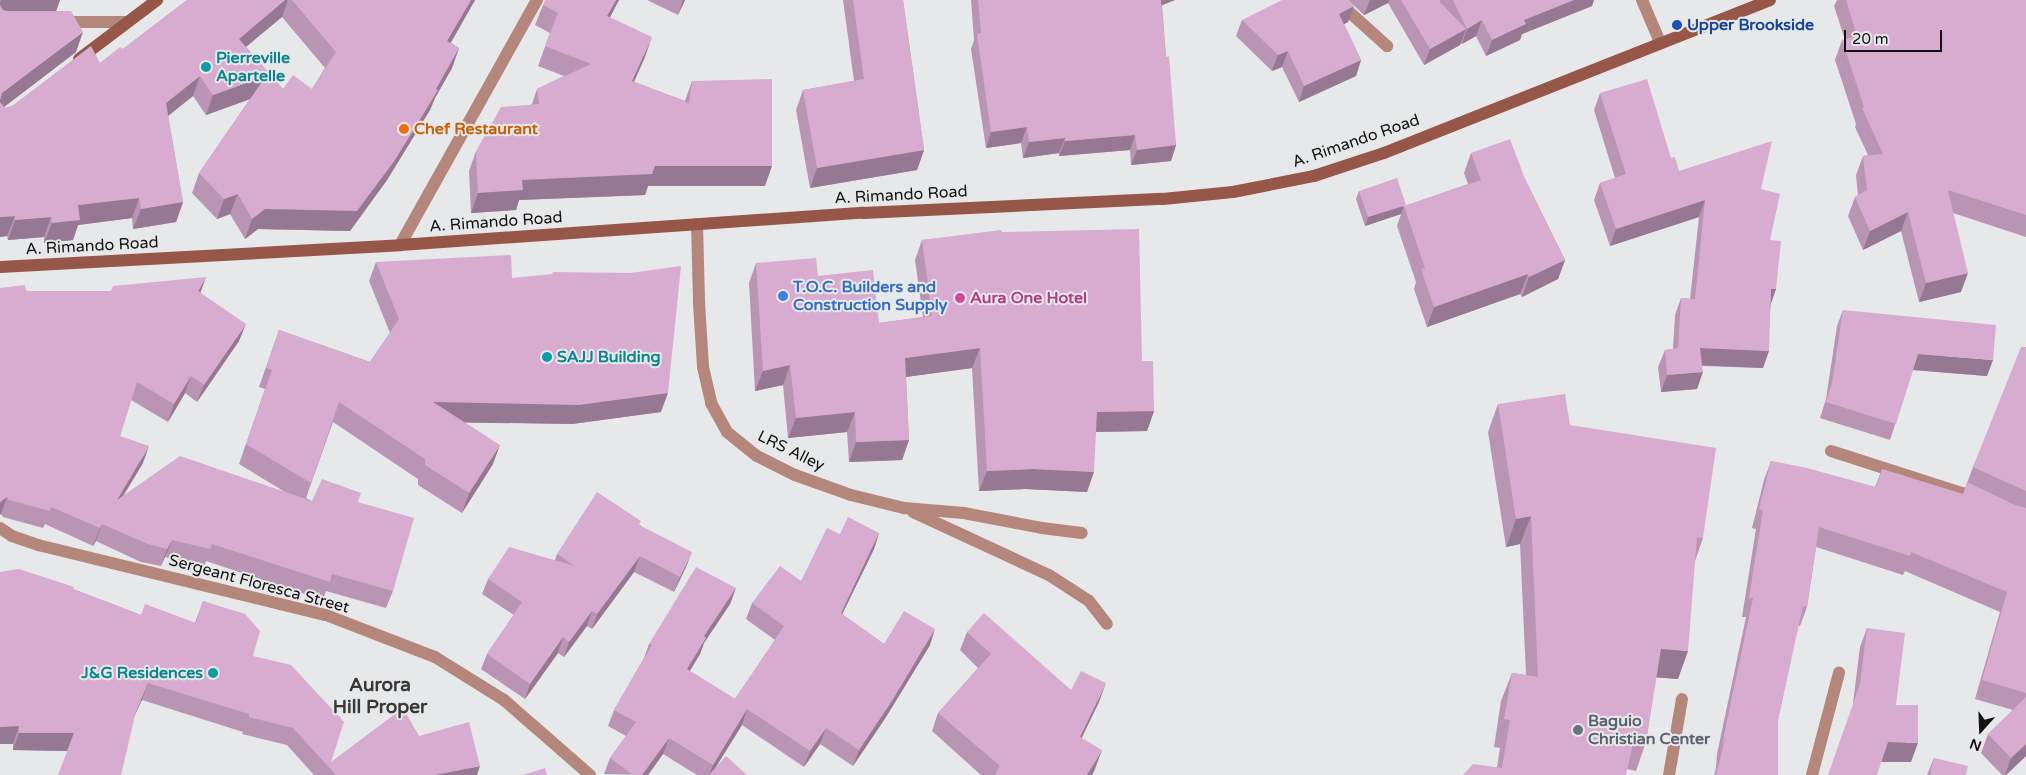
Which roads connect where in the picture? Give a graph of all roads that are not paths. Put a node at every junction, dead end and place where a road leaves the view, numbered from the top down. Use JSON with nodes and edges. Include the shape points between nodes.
{"nodes":[{"id":1,"x":157,"y":0,"type":"edge"},
{"id":2,"x":538,"y":0,"type":"edge"},
{"id":3,"x":1336,"y":0,"type":"edge"},
{"id":4,"x":1642,"y":0,"type":"edge"},
{"id":5,"x":1770,"y":0,"type":"edge"},
{"id":6,"x":127,"y":22,"type":"junction"},
{"id":7,"x":49,"y":23,"type":"edge"},
{"id":8,"x":1660,"y":42,"type":"junction"},
{"id":9,"x":1388,"y":46,"type":"dead end"},
{"id":10,"x":67,"y":68,"type":"edge"},
{"id":11,"x":697,"y":224,"type":"junction"},
{"id":12,"x":400,"y":245,"type":"junction"},
{"id":13,"x":0,"y":267,"type":"edge"},
{"id":14,"x":1831,"y":451,"type":"dead end"},
{"id":15,"x":1986,"y":505,"type":"edge"},
{"id":16,"x":904,"y":508,"type":"junction"},
{"id":17,"x":0,"y":528,"type":"edge"},
{"id":18,"x":1082,"y":533,"type":"dead end"},
{"id":19,"x":1107,"y":624,"type":"dead end"},
{"id":20,"x":1839,"y":672,"type":"dead end"},
{"id":21,"x":1682,"y":699,"type":"dead end"},
{"id":22,"x":590,"y":775,"type":"edge"},
{"id":23,"x":1669,"y":775,"type":"edge"},
{"id":24,"x":1812,"y":775,"type":"edge"}],
"edges":[{"from":1,"to":6,"type":"main road"},
{"from":2,"to":12,"type":"street"},
{"from":3,"to":9,"type":"street"},
{"from":4,"to":8,"type":"street"},
{"from":5,"to":8,"type":"main road","name":"A. Rimando Road"},
{"from":6,"to":7,"type":"street"},
{"from":6,"to":10,"type":"main road"},
{"from":8,"to":11,"type":"main road","name":"A. Rimando Road","via":[[1384,153],[1314,176],[1233,192],[1163,199]]},
{"from":11,"to":12,"type":"main road","name":"A. Rimando Road"},
{"from":11,"to":16,"type":"street","name":"LRS Alley","via":[[703,367],[711,403],[727,432],[757,456],[795,475],[851,495]]},
{"from":12,"to":13,"type":"main road","name":"A. Rimando Road"},
{"from":14,"to":15,"type":"street","via":[[1962,493]]},
{"from":16,"to":18,"type":"street","name":"LRS Alley","via":[[964,512]]},
{"from":16,"to":19,"type":"street","name":"LRS Alley","via":[[1049,575],[1088,601]]},
{"from":17,"to":22,"type":"street","name":"Sergeant Floresca Street","via":[[38,545],[326,614],[435,658],[504,700]]},
{"from":20,"to":24,"type":"street"},
{"from":21,"to":23,"type":"street"}]}
